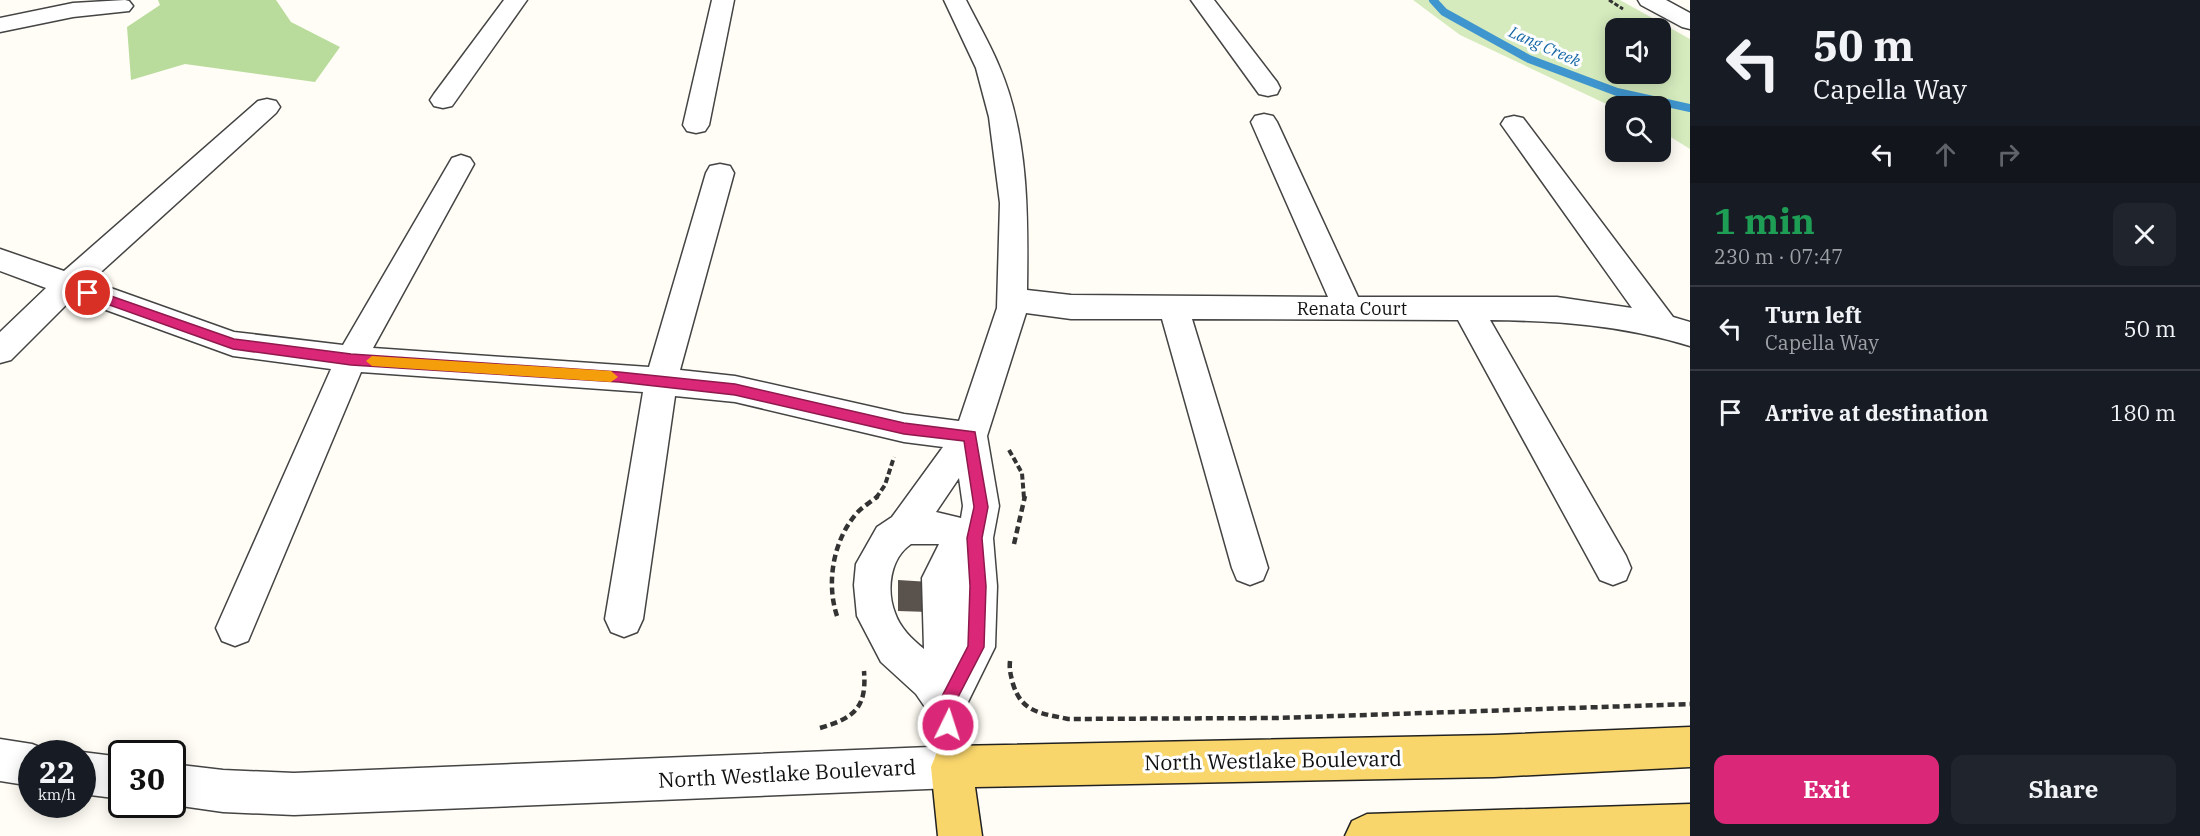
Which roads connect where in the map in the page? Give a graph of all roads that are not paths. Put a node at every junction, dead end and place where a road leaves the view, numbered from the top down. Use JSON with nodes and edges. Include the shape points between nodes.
{"nodes":[{"id":1,"x":516,"y":0,"type":"edge"},
{"id":2,"x":723,"y":0,"type":"edge"},
{"id":3,"x":955,"y":0,"type":"edge"},
{"id":4,"x":1202,"y":0,"type":"edge"},
{"id":5,"x":1649,"y":0,"type":"edge"},
{"id":6,"x":121,"y":6,"type":"dead end"},
{"id":7,"x":1690,"y":22,"type":"edge"},
{"id":8,"x":0,"y":25,"type":"edge"},
{"id":9,"x":1269,"y":88,"type":"dead end"},
{"id":10,"x":443,"y":100,"type":"dead end"},
{"id":11,"x":267,"y":107,"type":"dead end"},
{"id":12,"x":1264,"y":122,"type":"dead end"},
{"id":13,"x":1514,"y":124,"type":"dead end"},
{"id":14,"x":696,"y":125,"type":"dead end"},
{"id":15,"x":460,"y":164,"type":"dead end"},
{"id":16,"x":720,"y":173,"type":"dead end"},
{"id":17,"x":0,"y":260,"type":"edge"},
{"id":18,"x":68,"y":285,"type":"junction"},
{"id":19,"x":1012,"y":300,"type":"junction"},
{"id":20,"x":1467,"y":308,"type":"junction"},
{"id":21,"x":1174,"y":309,"type":"junction"},
{"id":22,"x":1349,"y":309,"type":"junction"},
{"id":23,"x":1661,"y":324,"type":"junction"},
{"id":24,"x":1690,"y":334,"type":"edge"},
{"id":25,"x":0,"y":351,"type":"edge"},
{"id":26,"x":351,"y":359,"type":"junction"},
{"id":27,"x":661,"y":381,"type":"junction"},
{"id":28,"x":970,"y":436,"type":"junction"},
{"id":29,"x":905,"y":528,"type":"junction"},
{"id":30,"x":975,"y":538,"type":"junction"},
{"id":31,"x":1250,"y":568,"type":"dead end"},
{"id":32,"x":1613,"y":568,"type":"dead end"},
{"id":33,"x":624,"y":619,"type":"dead end"},
{"id":34,"x":235,"y":628,"type":"dead end"},
{"id":35,"x":946,"y":704,"type":"junction"},
{"id":36,"x":1690,"y":747,"type":"edge"},
{"id":37,"x":0,"y":760,"type":"edge"},
{"id":38,"x":18,"y":763,"type":"edge"},
{"id":39,"x":952,"y":767,"type":"junction"},
{"id":40,"x":186,"y":787,"type":"edge"},
{"id":41,"x":1690,"y":825,"type":"edge"},
{"id":42,"x":960,"y":836,"type":"edge"},
{"id":43,"x":1367,"y":836,"type":"edge"}],
"edges":[{"from":1,"to":10,"type":"street"},
{"from":2,"to":14,"type":"street"},
{"from":3,"to":19,"type":"street","via":[[988,68],[1002,117],[1014,203]]},
{"from":4,"to":9,"type":"street"},
{"from":5,"to":7,"type":"street"},
{"from":6,"to":8,"type":"street","via":[[73,10]]},
{"from":11,"to":18,"type":"street"},
{"from":12,"to":22,"type":"street"},
{"from":13,"to":23,"type":"street"},
{"from":15,"to":26,"type":"street"},
{"from":16,"to":27,"type":"street"},
{"from":17,"to":18,"type":"street"},
{"from":18,"to":25,"type":"street"},
{"from":18,"to":26,"type":"street","via":[[233,344]]},
{"from":19,"to":21,"type":"street","name":"Renata Court","via":[[1071,307]]},
{"from":19,"to":28,"type":"street"},
{"from":20,"to":22,"type":"street","name":"Renata Court"},
{"from":20,"to":23,"type":"street","name":"Renata Court","via":[[1557,309]]},
{"from":20,"to":32,"type":"street"},
{"from":21,"to":22,"type":"street","name":"Renata Court"},
{"from":21,"to":31,"type":"street"},
{"from":23,"to":24,"type":"street","name":"Renata Court"},
{"from":26,"to":27,"type":"street"},
{"from":26,"to":34,"type":"street"},
{"from":27,"to":28,"type":"street","via":[[735,389],[904,428]]},
{"from":27,"to":33,"type":"street"},
{"from":28,"to":29,"type":"street"},
{"from":28,"to":30,"type":"street","via":[[981,507]]},
{"from":29,"to":30,"type":"street","via":[[938,528]]},
{"from":29,"to":35,"type":"street","via":[[890,538],[874,564],[876,616],[895,649],[930,680]]},
{"from":30,"to":35,"type":"street","via":[[976,647]]},
{"from":35,"to":39,"type":"street"},
{"from":36,"to":39,"type":"main road","name":"North Westlake Boulevard","via":[[1494,756]]},
{"from":37,"to":38,"type":"street"},
{"from":39,"to":40,"type":"street","name":"North Westlake Boulevard","via":[[294,794]]},
{"from":39,"to":42,"type":"main road"},
{"from":41,"to":43,"type":"main road"}]}
